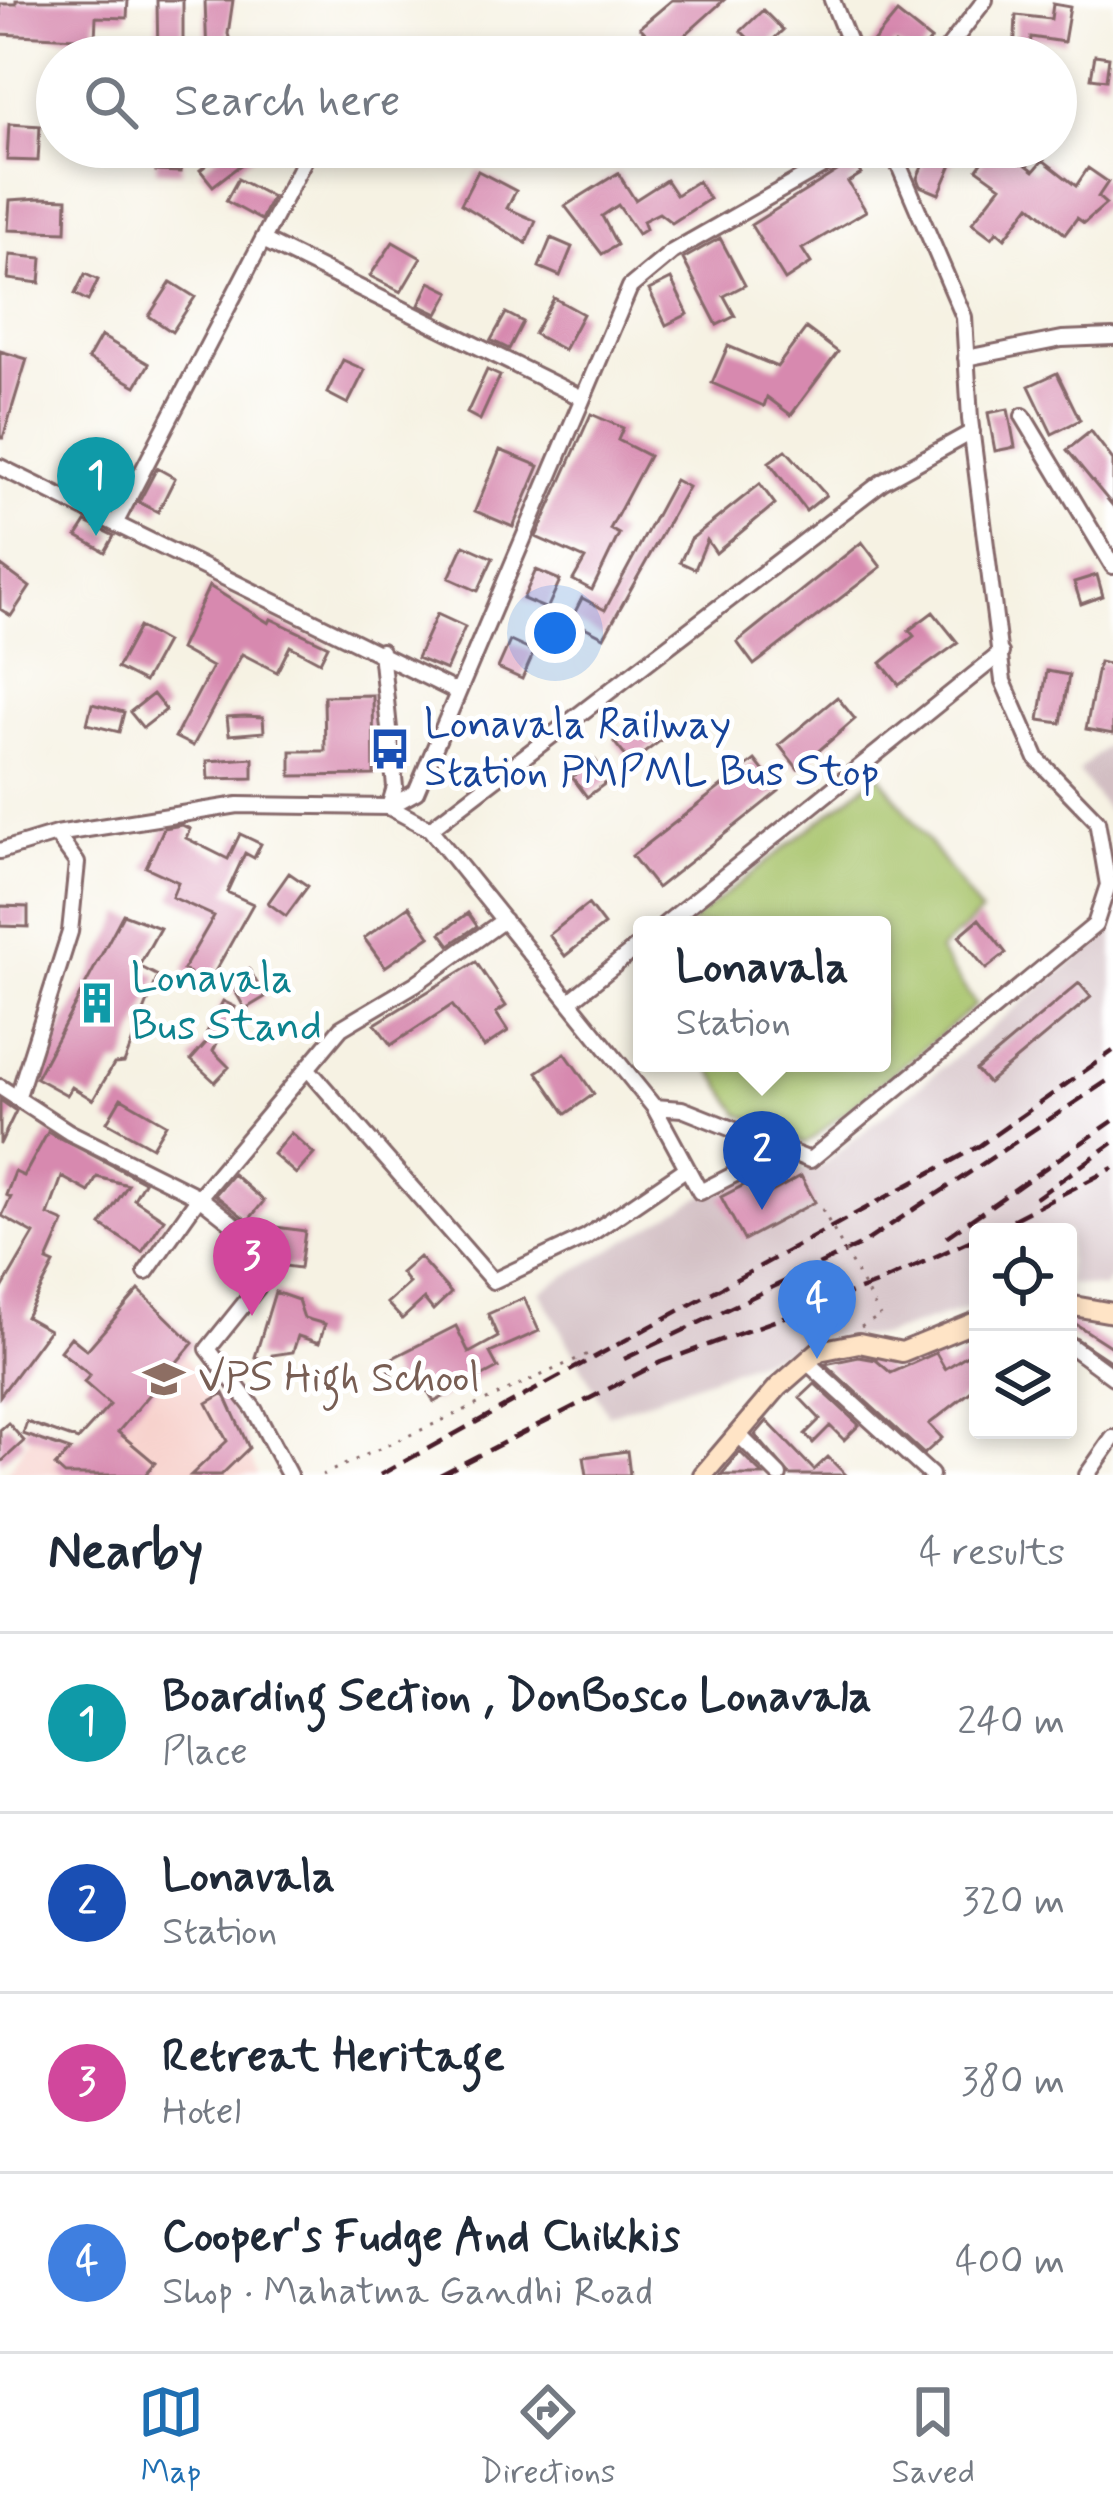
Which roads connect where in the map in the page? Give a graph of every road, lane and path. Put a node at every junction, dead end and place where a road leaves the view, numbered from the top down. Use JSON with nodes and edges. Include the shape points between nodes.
{"nodes":[{"id":1,"x":832,"y":0,"type":"edge"},
{"id":2,"x":985,"y":0,"type":"edge"},
{"id":3,"x":847,"y":36,"type":"edge"},
{"id":4,"x":957,"y":36,"type":"edge"},
{"id":5,"x":299,"y":168,"type":"edge"},
{"id":6,"x":819,"y":168,"type":"edge"},
{"id":7,"x":900,"y":168,"type":"edge"},
{"id":8,"x":262,"y":240,"type":"junction"},
{"id":9,"x":1113,"y":337,"type":"edge"},
{"id":10,"x":967,"y":358,"type":"junction"},
{"id":11,"x":580,"y":398,"type":"junction"},
{"id":12,"x":1023,"y":416,"type":"dead end"},
{"id":13,"x":972,"y":432,"type":"junction"},
{"id":14,"x":0,"y":467,"type":"edge"},
{"id":15,"x":116,"y":522,"type":"junction"},
{"id":16,"x":1113,"y":566,"type":"edge"},
{"id":17,"x":381,"y":651,"type":"junction"},
{"id":18,"x":1001,"y":653,"type":"junction"},
{"id":19,"x":457,"y":692,"type":"junction"},
{"id":20,"x":389,"y":807,"type":"junction"},
{"id":21,"x":430,"y":829,"type":"junction"},
{"id":22,"x":56,"y":834,"type":"junction"},
{"id":23,"x":0,"y":851,"type":"edge"},
{"id":24,"x":675,"y":916,"type":"edge"},
{"id":25,"x":504,"y":920,"type":"junction"},
{"id":26,"x":633,"y":950,"type":"edge"},
{"id":27,"x":570,"y":1001,"type":"junction"},
{"id":28,"x":308,"y":1070,"type":"junction"},
{"id":29,"x":0,"y":1087,"type":"edge"},
{"id":30,"x":18,"y":1096,"type":"junction"},
{"id":31,"x":654,"y":1107,"type":"junction"},
{"id":32,"x":782,"y":1150,"type":"junction"},
{"id":33,"x":687,"y":1168,"type":"junction"},
{"id":34,"x":199,"y":1197,"type":"junction"},
{"id":35,"x":822,"y":1209,"type":"dead end"},
{"id":36,"x":146,"y":1272,"type":"dead end"},
{"id":37,"x":1077,"y":1307,"type":"edge"},
{"id":38,"x":1113,"y":1313,"type":"edge"},
{"id":39,"x":969,"y":1325,"type":"edge"},
{"id":40,"x":854,"y":1330,"type":"dead end"},
{"id":41,"x":1077,"y":1351,"type":"edge"},
{"id":42,"x":588,"y":1354,"type":"dead end"},
{"id":43,"x":806,"y":1362,"type":"junction"},
{"id":44,"x":1113,"y":1377,"type":"edge"},
{"id":45,"x":738,"y":1434,"type":"junction"},
{"id":46,"x":1112,"y":1442,"type":"edge"},
{"id":47,"x":290,"y":1475,"type":"edge"},
{"id":48,"x":322,"y":1475,"type":"edge"},
{"id":49,"x":703,"y":1475,"type":"edge"},
{"id":50,"x":779,"y":1475,"type":"edge"},
{"id":51,"x":932,"y":1475,"type":"edge"},
{"id":52,"x":1087,"y":1475,"type":"edge"}],
"edges":[{"from":1,"to":3,"type":"street"},
{"from":2,"to":4,"type":"street"},
{"from":5,"to":8,"type":"street"},
{"from":6,"to":11,"type":"street","via":[[672,252],[630,287]]},
{"from":7,"to":10,"type":"street","via":[[964,317]]},
{"from":8,"to":11,"type":"street"},
{"from":8,"to":15,"type":"street"},
{"from":9,"to":10,"type":"street"},
{"from":10,"to":13,"type":"street"},
{"from":11,"to":19,"type":"street"},
{"from":12,"to":16,"type":"street"},
{"from":13,"to":18,"type":"street"},
{"from":13,"to":21,"type":"street","via":[[882,482]]},
{"from":14,"to":15,"type":"street"},
{"from":15,"to":17,"type":"street"},
{"from":17,"to":19,"type":"street"},
{"from":17,"to":20,"type":"street","via":[[395,787]]},
{"from":18,"to":24,"type":"street"},
{"from":18,"to":32,"type":"street","via":[[1008,698],[1036,759],[1097,821],[1108,886],[1095,926],[810,1160]]},
{"from":19,"to":20,"type":"street","via":[[416,792]]},
{"from":20,"to":21,"type":"street"},
{"from":20,"to":22,"type":"street","via":[[238,805]]},
{"from":21,"to":25,"type":"street"},
{"from":22,"to":23,"type":"street"},
{"from":22,"to":30,"type":"street","via":[[77,863],[70,932]]},
{"from":25,"to":27,"type":"street"},
{"from":25,"to":28,"type":"street","via":[[341,1028]]},
{"from":26,"to":27,"type":"street"},
{"from":27,"to":31,"type":"street"},
{"from":28,"to":33,"type":"street","via":[[493,1281],[586,1237]]},
{"from":28,"to":34,"type":"street"},
{"from":29,"to":30,"type":"street"},
{"from":30,"to":34,"type":"street","via":[[70,1132]]},
{"from":31,"to":32,"type":"street","via":[[682,1109]]},
{"from":31,"to":33,"type":"street"},
{"from":32,"to":33,"type":"street","via":[[700,1192]]},
{"from":34,"to":36,"type":"street"},
{"from":34,"to":47,"type":"street","via":[[255,1241],[261,1283],[208,1349]]},
{"from":35,"to":40,"type":"path","bridge":true,"via":[[880,1316]]},
{"from":37,"to":38,"type":"main road"},
{"from":39,"to":43,"type":"main road","via":[[902,1352],[860,1343],[819,1351]]},
{"from":41,"to":44,"type":"street"},
{"from":42,"to":48,"type":"path"},
{"from":43,"to":45,"type":"main road"},
{"from":43,"to":51,"type":"street"},
{"from":45,"to":49,"type":"main road"},
{"from":45,"to":50,"type":"street"},
{"from":46,"to":52,"type":"street"}]}
